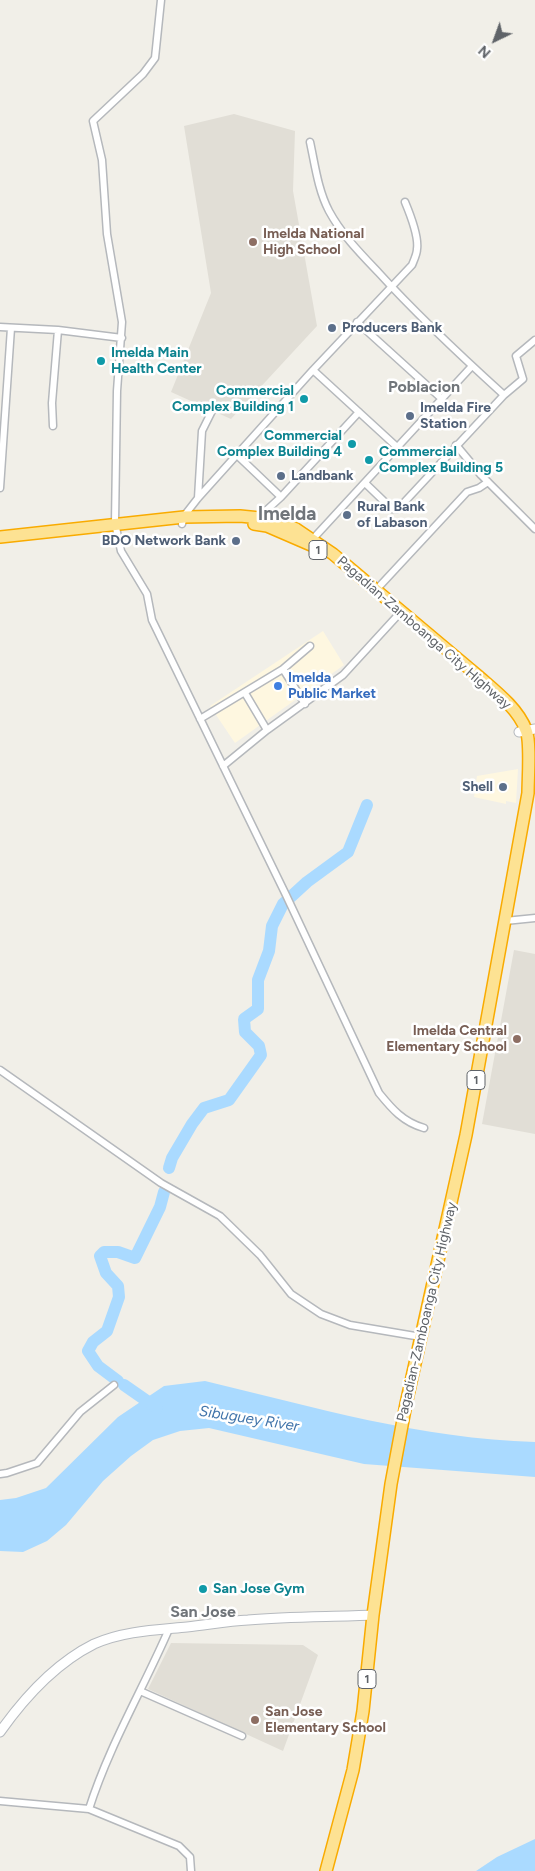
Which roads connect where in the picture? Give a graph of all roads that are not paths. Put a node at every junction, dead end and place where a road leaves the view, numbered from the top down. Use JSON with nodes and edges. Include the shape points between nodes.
{"nodes":[{"id":1,"x":161,"y":0,"type":"edge"},
{"id":2,"x":310,"y":142,"type":"dead end"},
{"id":3,"x":405,"y":202,"type":"dead end"},
{"id":4,"x":392,"y":287,"type":"junction"},
{"id":5,"x":357,"y":322,"type":"junction"},
{"id":6,"x":0,"y":327,"type":"edge"},
{"id":7,"x":10,"y":328,"type":"junction"},
{"id":8,"x":58,"y":330,"type":"junction"},
{"id":9,"x":122,"y":338,"type":"junction"},
{"id":10,"x":535,"y":340,"type":"edge"},
{"id":11,"x":472,"y":366,"type":"junction"},
{"id":12,"x":313,"y":370,"type":"junction"},
{"id":13,"x":504,"y":395,"type":"junction"},
{"id":14,"x":442,"y":399,"type":"junction"},
{"id":15,"x":213,"y":409,"type":"dead end"},
{"id":16,"x":358,"y":412,"type":"junction"},
{"id":17,"x":53,"y":426,"type":"dead end"},
{"id":18,"x":456,"y":445,"type":"junction"},
{"id":19,"x":397,"y":447,"type":"junction"},
{"id":20,"x":1,"y":449,"type":"edge"},
{"id":21,"x":237,"y":455,"type":"junction"},
{"id":22,"x":487,"y":482,"type":"junction"},
{"id":23,"x":365,"y":483,"type":"junction"},
{"id":24,"x":0,"y":488,"type":"edge"},
{"id":25,"x":281,"y":497,"type":"junction"},
{"id":26,"x":198,"y":498,"type":"junction"},
{"id":27,"x":259,"y":517,"type":"junction"},
{"id":28,"x":183,"y":520,"type":"junction"},
{"id":29,"x":115,"y":527,"type":"junction"},
{"id":30,"x":535,"y":528,"type":"edge"},
{"id":31,"x":0,"y":537,"type":"edge"},
{"id":32,"x":310,"y":542,"type":"junction"},
{"id":33,"x":376,"y":590,"type":"junction"},
{"id":34,"x":398,"y":615,"type":"junction"},
{"id":35,"x":310,"y":646,"type":"dead end"},
{"id":36,"x":283,"y":669,"type":"junction"},
{"id":37,"x":245,"y":693,"type":"junction"},
{"id":38,"x":305,"y":704,"type":"junction"},
{"id":39,"x":200,"y":719,"type":"junction"},
{"id":40,"x":268,"y":730,"type":"junction"},
{"id":41,"x":527,"y":731,"type":"edge"},
{"id":42,"x":223,"y":766,"type":"junction"},
{"id":43,"x":535,"y":918,"type":"edge"},
{"id":44,"x":505,"y":921,"type":"junction"},
{"id":45,"x":0,"y":1070,"type":"edge"},
{"id":46,"x":424,"y":1128,"type":"dead end"},
{"id":47,"x":421,"y":1337,"type":"junction"},
{"id":48,"x":114,"y":1385,"type":"dead end"},
{"id":49,"x":0,"y":1474,"type":"edge"},
{"id":50,"x":373,"y":1615,"type":"junction"},
{"id":51,"x":169,"y":1628,"type":"junction"},
{"id":52,"x":140,"y":1691,"type":"junction"},
{"id":53,"x":0,"y":1732,"type":"edge"},
{"id":54,"x":242,"y":1736,"type":"dead end"},
{"id":55,"x":0,"y":1801,"type":"edge"},
{"id":56,"x":89,"y":1809,"type":"junction"},
{"id":57,"x":191,"y":1871,"type":"edge"},
{"id":58,"x":326,"y":1871,"type":"edge"}],
"edges":[{"from":1,"to":9,"type":"street","via":[[155,58],[143,74],[93,121],[102,160],[107,234],[119,299]]},
{"from":2,"to":4,"type":"street","via":[[328,210],[354,247]]},
{"from":3,"to":4,"type":"street","via":[[417,237],[417,250],[412,265]]},
{"from":4,"to":5,"type":"street"},
{"from":4,"to":11,"type":"street"},
{"from":5,"to":12,"type":"street"},
{"from":5,"to":14,"type":"street"},
{"from":6,"to":7,"type":"street"},
{"from":7,"to":8,"type":"street"},
{"from":7,"to":20,"type":"street"},
{"from":8,"to":9,"type":"street"},
{"from":8,"to":17,"type":"street"},
{"from":9,"to":29,"type":"street","via":[[117,391]]},
{"from":10,"to":13,"type":"street","via":[[516,356],[523,380]]},
{"from":11,"to":13,"type":"street"},
{"from":11,"to":14,"type":"street"},
{"from":12,"to":16,"type":"street"},
{"from":12,"to":21,"type":"street"},
{"from":13,"to":18,"type":"street"},
{"from":14,"to":19,"type":"street"},
{"from":15,"to":26,"type":"street","via":[[202,432]]},
{"from":16,"to":19,"type":"street"},
{"from":16,"to":25,"type":"street"},
{"from":18,"to":22,"type":"street"},
{"from":18,"to":23,"type":"street","via":[[398,509],[394,510]]},
{"from":19,"to":23,"type":"street"},
{"from":20,"to":24,"type":"street"},
{"from":21,"to":25,"type":"street"},
{"from":21,"to":26,"type":"street"},
{"from":22,"to":30,"type":"street"},
{"from":22,"to":33,"type":"street","via":[[467,492]]},
{"from":23,"to":32,"type":"street"},
{"from":25,"to":27,"type":"street"},
{"from":26,"to":28,"type":"street"},
{"from":27,"to":28,"type":"highway","name":"Pagadian-Zamboanga City Highway","number":"1"},
{"from":27,"to":32,"type":"highway","name":"Pagadian-Zamboanga City Highway","number":"1","via":[[296,529]]},
{"from":28,"to":29,"type":"highway","name":"Pagadian-Zamboanga City Highway","number":"1"},
{"from":28,"to":32,"type":"highway","name":"Pagadian-Zamboanga City Highway","number":"1","via":[[246,522]]},
{"from":29,"to":31,"type":"highway","name":"Pagadian-Zamboanga City Highway","number":"1"},
{"from":29,"to":39,"type":"street","via":[[121,551],[147,594],[152,620]]},
{"from":32,"to":33,"type":"highway","name":"Pagadian-Zamboanga City Highway","number":"1","via":[[333,554]]},
{"from":32,"to":34,"type":"highway","name":"Pagadian-Zamboanga City Highway","number":"1"},
{"from":33,"to":41,"type":"highway","name":"Pagadian-Zamboanga City Highway","number":"1","via":[[500,694]]},
{"from":34,"to":38,"type":"street","via":[[350,669]]},
{"from":34,"to":41,"type":"highway","name":"Pagadian-Zamboanga City Highway","number":"1","via":[[498,700],[513,720]]},
{"from":35,"to":36,"type":"street"},
{"from":36,"to":37,"type":"street"},
{"from":36,"to":38,"type":"street"},
{"from":37,"to":39,"type":"street"},
{"from":37,"to":40,"type":"street"},
{"from":38,"to":40,"type":"street"},
{"from":39,"to":42,"type":"street"},
{"from":40,"to":42,"type":"street"},
{"from":41,"to":44,"type":"highway","name":"Pagadian-Zamboanga City Highway","number":"1","via":[[528,793]]},
{"from":42,"to":46,"type":"street","via":[[378,1093],[395,1113]]},
{"from":43,"to":44,"type":"street"},
{"from":44,"to":47,"type":"highway","name":"Pagadian-Zamboanga City Highway","number":"1","via":[[466,1134]]},
{"from":45,"to":47,"type":"street","via":[[160,1182],[220,1216],[260,1255],[291,1294],[322,1314],[350,1325]]},
{"from":47,"to":50,"type":"highway","name":"Pagadian-Zamboanga City Highway","number":"1","via":[[390,1484]]},
{"from":48,"to":49,"type":"street","via":[[80,1412],[38,1463]]},
{"from":50,"to":51,"type":"main road","via":[[248,1620]]},
{"from":50,"to":58,"type":"highway","name":"Pagadian-Zamboanga City Highway","number":"1","via":[[364,1711],[353,1770]]},
{"from":51,"to":52,"type":"street"},
{"from":51,"to":53,"type":"main road","via":[[126,1634],[101,1641],[80,1652],[36,1688]]},
{"from":52,"to":54,"type":"street"},
{"from":52,"to":56,"type":"street","via":[[124,1720]]},
{"from":55,"to":56,"type":"street"},
{"from":56,"to":57,"type":"street","via":[[179,1846],[190,1857]]}]}
